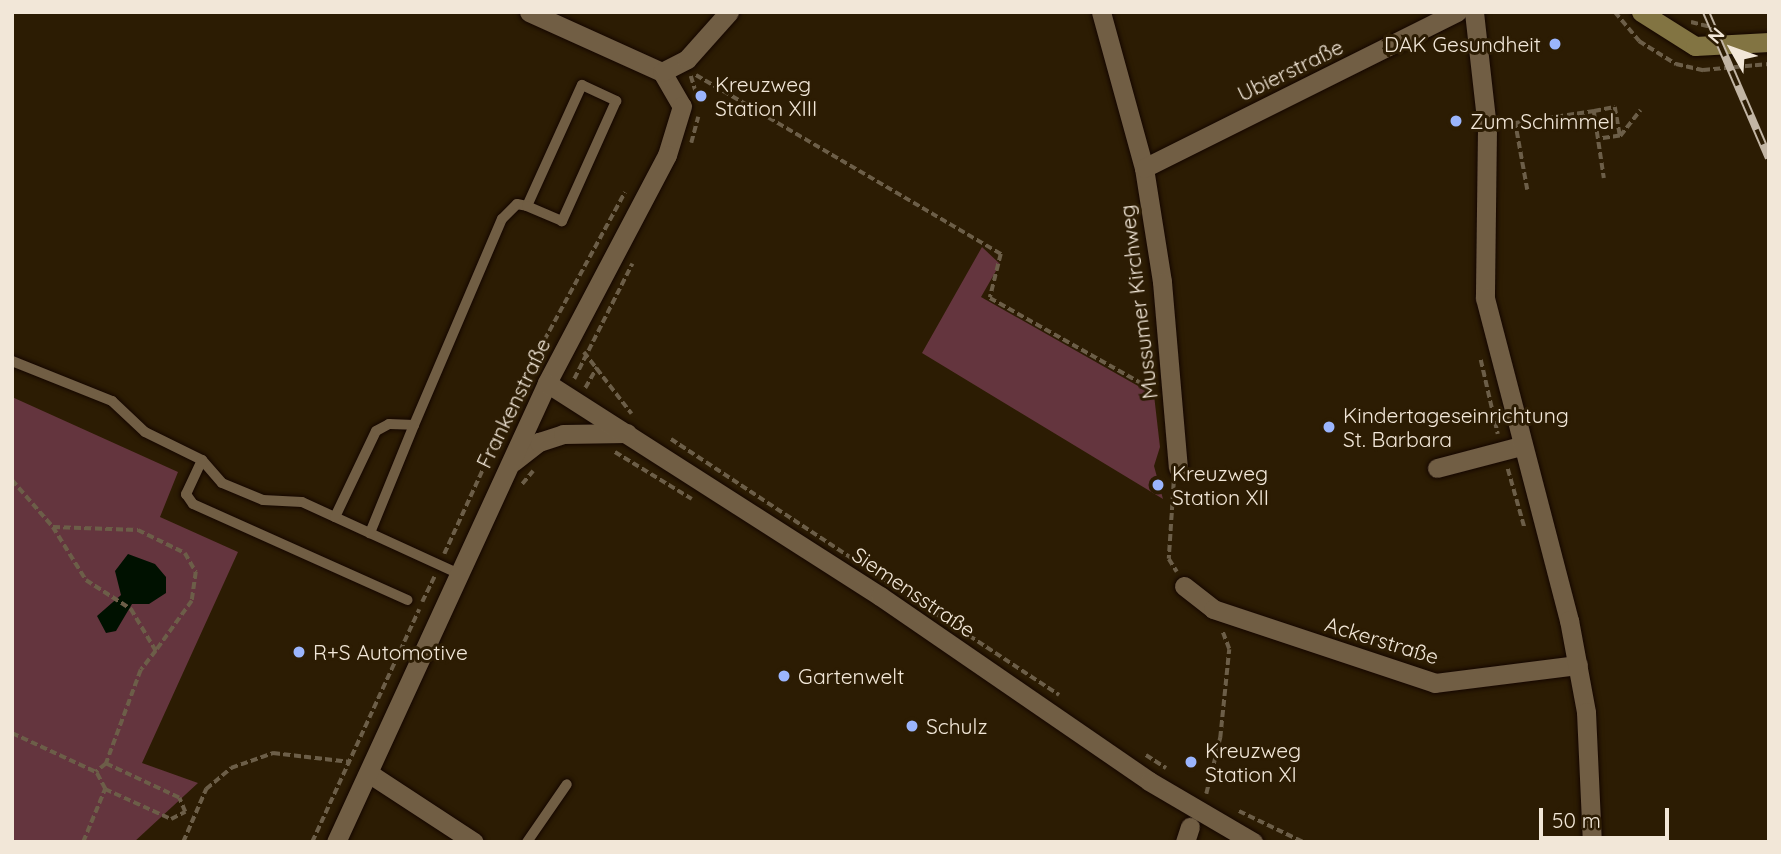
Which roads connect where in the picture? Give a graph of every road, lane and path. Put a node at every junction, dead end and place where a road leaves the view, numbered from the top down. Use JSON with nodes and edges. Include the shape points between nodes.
{"nodes":[{"id":1,"x":529,"y":12,"type":"edge"},
{"id":2,"x":729,"y":12,"type":"edge"},
{"id":3,"x":1101,"y":12,"type":"edge"},
{"id":4,"x":1457,"y":12,"type":"edge"},
{"id":5,"x":1474,"y":12,"type":"edge"},
{"id":6,"x":1641,"y":12,"type":"edge"},
{"id":7,"x":1683,"y":17,"type":"dead end"},
{"id":8,"x":1720,"y":27,"type":"dead end"},
{"id":9,"x":1769,"y":42,"type":"edge"},
{"id":10,"x":690,"y":71,"type":"dead end"},
{"id":11,"x":662,"y":72,"type":"junction"},
{"id":12,"x":1640,"y":110,"type":"dead end"},
{"id":13,"x":1594,"y":111,"type":"junction"},
{"id":14,"x":1620,"y":136,"type":"junction"},
{"id":15,"x":1599,"y":139,"type":"junction"},
{"id":16,"x":1144,"y":168,"type":"junction"},
{"id":17,"x":1604,"y":178,"type":"dead end"},
{"id":18,"x":1527,"y":190,"type":"dead end"},
{"id":19,"x":527,"y":206,"type":"junction"},
{"id":20,"x":12,"y":361,"type":"edge"},
{"id":21,"x":547,"y":383,"type":"junction"},
{"id":22,"x":1173,"y":401,"type":"junction"},
{"id":23,"x":414,"y":425,"type":"junction"},
{"id":24,"x":627,"y":433,"type":"junction"},
{"id":25,"x":1521,"y":446,"type":"junction"},
{"id":26,"x":604,"y":449,"type":"dead end"},
{"id":27,"x":202,"y":460,"type":"junction"},
{"id":28,"x":542,"y":462,"type":"dead end"},
{"id":29,"x":507,"y":467,"type":"junction"},
{"id":30,"x":1178,"y":467,"type":"joint"},
{"id":31,"x":1437,"y":468,"type":"dead end"},
{"id":32,"x":12,"y":480,"type":"edge"},
{"id":33,"x":518,"y":487,"type":"dead end"},
{"id":34,"x":699,"y":503,"type":"dead end"},
{"id":35,"x":335,"y":517,"type":"junction"},
{"id":36,"x":53,"y":527,"type":"junction"},
{"id":37,"x":370,"y":533,"type":"junction"},
{"id":38,"x":457,"y":573,"type":"junction"},
{"id":39,"x":1184,"y":586,"type":"joint"},
{"id":40,"x":408,"y":600,"type":"dead end"},
{"id":41,"x":1213,"y":609,"type":"junction"},
{"id":42,"x":156,"y":651,"type":"junction"},
{"id":43,"x":1578,"y":665,"type":"junction"},
{"id":44,"x":12,"y":733,"type":"edge"},
{"id":45,"x":106,"y":764,"type":"junction"},
{"id":46,"x":96,"y":772,"type":"junction"},
{"id":47,"x":370,"y":774,"type":"junction"},
{"id":48,"x":566,"y":785,"type":"dead end"},
{"id":49,"x":105,"y":789,"type":"junction"},
{"id":50,"x":185,"y":812,"type":"junction"},
{"id":51,"x":190,"y":815,"type":"junction"},
{"id":52,"x":1191,"y":826,"type":"edge"},
{"id":53,"x":83,"y":842,"type":"edge"},
{"id":54,"x":183,"y":842,"type":"edge"},
{"id":55,"x":336,"y":842,"type":"edge"},
{"id":56,"x":474,"y":842,"type":"edge"},
{"id":57,"x":527,"y":842,"type":"edge"},
{"id":58,"x":1253,"y":842,"type":"edge"},
{"id":59,"x":1592,"y":842,"type":"edge"}],
"edges":[{"from":1,"to":11,"type":"street"},
{"from":2,"to":11,"type":"street","via":[[687,59]]},
{"from":3,"to":16,"type":"street","name":"Mussumer Kirchweg"},
{"from":4,"to":16,"type":"street","name":"Ubierstraße"},
{"from":5,"to":25,"type":"street","via":[[1487,128],[1485,298]]},
{"from":6,"to":9,"type":"main road","via":[[1695,46]]},
{"from":7,"to":8,"type":"path"},
{"from":10,"to":22,"type":"path","via":[[1001,254],[990,298]]},
{"from":11,"to":21,"type":"street","name":"Frankenstraße","via":[[682,106],[680,121]]},
{"from":12,"to":14,"type":"path"},
{"from":13,"to":14,"type":"path","via":[[1615,107]]},
{"from":13,"to":15,"type":"path"},
{"from":13,"to":18,"type":"path","via":[[1515,122]]},
{"from":14,"to":15,"type":"path"},
{"from":15,"to":17,"type":"path"},
{"from":16,"to":22,"type":"street","name":"Mussumer Kirchweg"},
{"from":19,"to":19,"type":"lane","via":[[582,85],[616,101],[562,221]]},
{"from":19,"to":23,"type":"lane","via":[[517,204],[502,219]]},
{"from":20,"to":27,"type":"lane","via":[[112,401],[145,432]]},
{"from":21,"to":24,"type":"street","name":"Siemensstraße"},
{"from":21,"to":29,"type":"street","name":"Frankenstraße"},
{"from":22,"to":30,"type":"street","name":"Mussumer Kirchweg"},
{"from":23,"to":35,"type":"lane","via":[[389,424],[376,431]]},
{"from":23,"to":37,"type":"lane"},
{"from":24,"to":29,"type":"street","via":[[563,434],[529,447]]},
{"from":24,"to":52,"type":"street","name":"Siemensstraße"},
{"from":25,"to":31,"type":"street"},
{"from":25,"to":43,"type":"street"},
{"from":26,"to":34,"type":"path"},
{"from":27,"to":35,"type":"lane","via":[[222,483],[264,500],[302,502]]},
{"from":27,"to":40,"type":"lane","via":[[186,494],[193,504]]},
{"from":28,"to":33,"type":"path"},
{"from":29,"to":38,"type":"street","name":"Frankenstraße"},
{"from":30,"to":39,"type":"path","via":[[1169,559]]},
{"from":32,"to":36,"type":"path"},
{"from":35,"to":37,"type":"lane"},
{"from":36,"to":42,"type":"path","via":[[86,580],[131,609]]},
{"from":36,"to":42,"type":"path","via":[[138,530],[186,553],[196,572],[192,601]]},
{"from":37,"to":38,"type":"lane"},
{"from":38,"to":47,"type":"street","name":"Frankenstraße"},
{"from":39,"to":41,"type":"street","name":"Ackerstraße"},
{"from":41,"to":43,"type":"street","name":"Ackerstraße","via":[[1435,683]]},
{"from":41,"to":52,"type":"path","via":[[1229,649],[1212,781]]},
{"from":42,"to":45,"type":"path","via":[[141,670]]},
{"from":43,"to":59,"type":"street","via":[[1594,795]]},
{"from":44,"to":46,"type":"path"},
{"from":45,"to":46,"type":"path"},
{"from":45,"to":50,"type":"path","via":[[179,798]]},
{"from":46,"to":49,"type":"path"},
{"from":47,"to":51,"type":"path","via":[[350,762],[273,753],[218,778]]},
{"from":47,"to":55,"type":"street","name":"Frankenstraße"},
{"from":47,"to":56,"type":"street"},
{"from":48,"to":57,"type":"lane"},
{"from":49,"to":50,"type":"path","via":[[171,819]]},
{"from":49,"to":53,"type":"path"},
{"from":50,"to":51,"type":"path"},
{"from":51,"to":54,"type":"path"},
{"from":52,"to":58,"type":"street","name":"Siemensstraße"}]}
